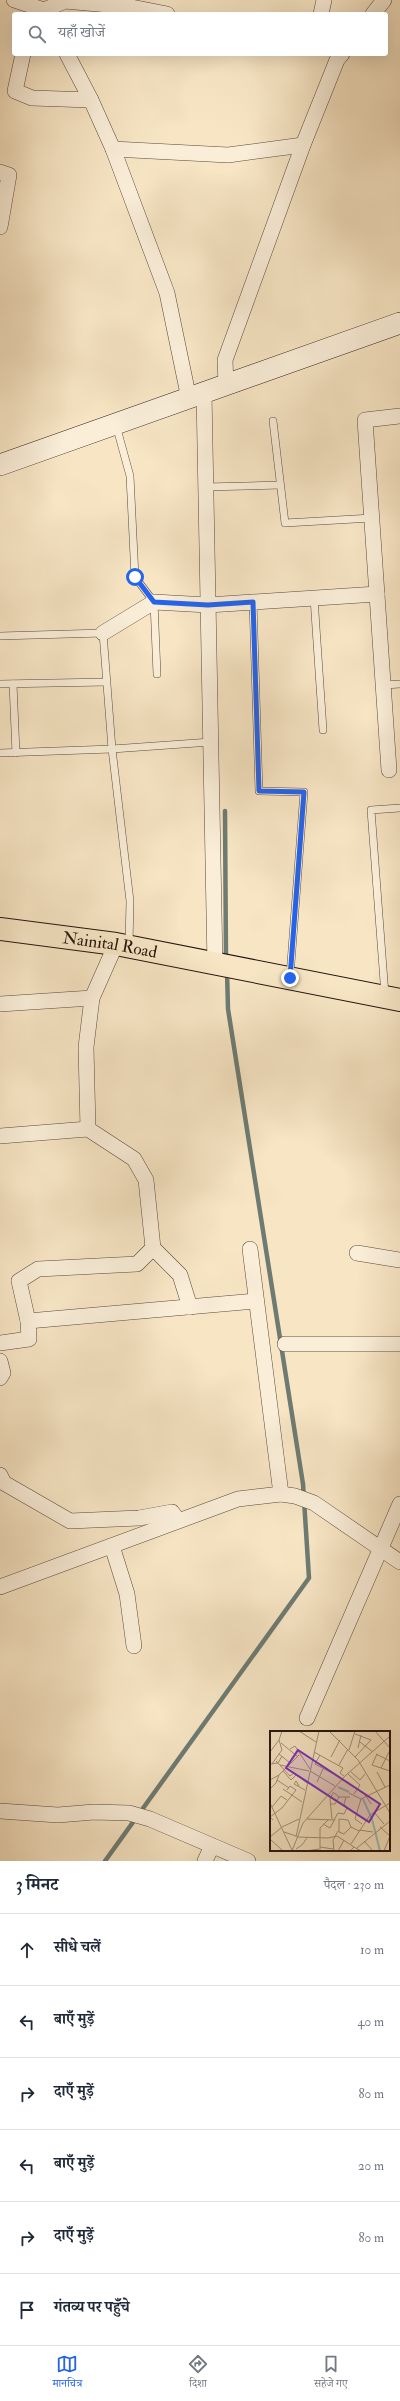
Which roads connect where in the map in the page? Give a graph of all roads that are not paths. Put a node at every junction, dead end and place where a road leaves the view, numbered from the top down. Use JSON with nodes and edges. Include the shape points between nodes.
{"nodes":[{"id":1,"x":14,"y":0,"type":"edge"},
{"id":2,"x":324,"y":0,"type":"edge"},
{"id":3,"x":384,"y":0,"type":"edge"},
{"id":4,"x":132,"y":3,"type":"edge"},
{"id":5,"x":44,"y":9,"type":"edge"},
{"id":6,"x":161,"y":12,"type":"edge"},
{"id":7,"x":321,"y":12,"type":"edge"},
{"id":8,"x":375,"y":12,"type":"edge"},
{"id":9,"x":23,"y":56,"type":"edge"},
{"id":10,"x":68,"y":56,"type":"edge"},
{"id":11,"x":336,"y":56,"type":"edge"},
{"id":12,"x":91,"y":100,"type":"junction"},
{"id":13,"x":303,"y":145,"type":"junction"},
{"id":14,"x":113,"y":148,"type":"junction"},
{"id":15,"x":0,"y":172,"type":"edge"},
{"id":16,"x":0,"y":227,"type":"edge"},
{"id":17,"x":400,"y":323,"type":"edge"},
{"id":18,"x":226,"y":386,"type":"junction"},
{"id":19,"x":196,"y":396,"type":"junction"},
{"id":20,"x":400,"y":416,"type":"edge"},
{"id":21,"x":273,"y":421,"type":"dead end"},
{"id":22,"x":115,"y":425,"type":"junction"},
{"id":23,"x":0,"y":465,"type":"edge"},
{"id":24,"x":280,"y":485,"type":"junction"},
{"id":25,"x":206,"y":487,"type":"junction"},
{"id":26,"x":372,"y":518,"type":"junction"},
{"id":27,"x":377,"y":594,"type":"junction"},
{"id":28,"x":314,"y":598,"type":"junction"},
{"id":29,"x":154,"y":602,"type":"junction"},
{"id":30,"x":253,"y":602,"type":"junction"},
{"id":31,"x":208,"y":605,"type":"junction"},
{"id":32,"x":103,"y":633,"type":"junction"},
{"id":33,"x":0,"y":636,"type":"edge"},
{"id":34,"x":157,"y":674,"type":"dead end"},
{"id":35,"x":106,"y":682,"type":"junction"},
{"id":36,"x":0,"y":684,"type":"edge"},
{"id":37,"x":13,"y":684,"type":"junction"},
{"id":38,"x":400,"y":684,"type":"edge"},
{"id":39,"x":384,"y":685,"type":"junction"},
{"id":40,"x":323,"y":730,"type":"dead end"},
{"id":41,"x":211,"y":742,"type":"junction"},
{"id":42,"x":112,"y":749,"type":"junction"},
{"id":43,"x":0,"y":753,"type":"edge"},
{"id":44,"x":16,"y":753,"type":"junction"},
{"id":45,"x":393,"y":764,"type":"edge"},
{"id":46,"x":400,"y":808,"type":"edge"},
{"id":47,"x":0,"y":929,"type":"edge"},
{"id":48,"x":123,"y":946,"type":"junction"},
{"id":49,"x":223,"y":965,"type":"junction"},
{"id":50,"x":290,"y":978,"type":"junction"},
{"id":51,"x":92,"y":998,"type":"junction"},
{"id":52,"x":393,"y":999,"type":"edge"},
{"id":53,"x":0,"y":1004,"type":"edge"},
{"id":54,"x":88,"y":1130,"type":"junction"},
{"id":55,"x":0,"y":1136,"type":"edge"},
{"id":56,"x":153,"y":1248,"type":"junction"},
{"id":57,"x":250,"y":1249,"type":"dead end"},
{"id":58,"x":357,"y":1253,"type":"dead end"},
{"id":59,"x":400,"y":1260,"type":"edge"},
{"id":60,"x":256,"y":1301,"type":"junction"},
{"id":61,"x":190,"y":1307,"type":"junction"},
{"id":62,"x":28,"y":1321,"type":"junction"},
{"id":63,"x":0,"y":1344,"type":"edge"},
{"id":64,"x":285,"y":1344,"type":"dead end"},
{"id":65,"x":400,"y":1344,"type":"edge"},
{"id":66,"x":0,"y":1361,"type":"edge"},
{"id":67,"x":0,"y":1378,"type":"edge"},
{"id":68,"x":0,"y":1475,"type":"edge"},
{"id":69,"x":288,"y":1495,"type":"junction"},
{"id":70,"x":400,"y":1504,"type":"edge"},
{"id":71,"x":178,"y":1520,"type":"junction"},
{"id":72,"x":112,"y":1546,"type":"junction"},
{"id":73,"x":382,"y":1549,"type":"junction"},
{"id":74,"x":400,"y":1562,"type":"edge"},
{"id":75,"x":0,"y":1587,"type":"edge"},
{"id":76,"x":134,"y":1646,"type":"dead end"},
{"id":77,"x":307,"y":1718,"type":"dead end"},
{"id":78,"x":0,"y":1811,"type":"edge"},
{"id":79,"x":212,"y":1846,"type":"junction"},
{"id":80,"x":205,"y":1861,"type":"edge"},
{"id":81,"x":248,"y":1861,"type":"edge"}],
"edges":[{"from":1,"to":5,"type":"street"},
{"from":2,"to":7,"type":"street"},
{"from":3,"to":8,"type":"street"},
{"from":4,"to":5,"type":"street","via":[[65,1]]},
{"from":4,"to":6,"type":"street"},
{"from":9,"to":12,"type":"street","via":[[15,91],[32,98]]},
{"from":10,"to":12,"type":"street"},
{"from":11,"to":13,"type":"street"},
{"from":12,"to":14,"type":"street"},
{"from":13,"to":14,"type":"street","via":[[228,155]]},
{"from":13,"to":18,"type":"street","via":[[225,360]]},
{"from":14,"to":19,"type":"street","via":[[167,293]]},
{"from":15,"to":16,"type":"street","via":[[9,175]]},
{"from":17,"to":18,"type":"main road"},
{"from":18,"to":19,"type":"main road"},
{"from":19,"to":22,"type":"main road"},
{"from":19,"to":25,"type":"street"},
{"from":20,"to":26,"type":"street","via":[[365,420]]},
{"from":21,"to":24,"type":"lane"},
{"from":22,"to":23,"type":"main road"},
{"from":22,"to":29,"type":"lane","via":[[130,476],[135,577]]},
{"from":24,"to":25,"type":"lane"},
{"from":24,"to":26,"type":"lane","via":[[285,523]]},
{"from":25,"to":31,"type":"street"},
{"from":26,"to":27,"type":"street"},
{"from":27,"to":28,"type":"street"},
{"from":27,"to":39,"type":"street"},
{"from":28,"to":30,"type":"street"},
{"from":28,"to":40,"type":"lane"},
{"from":29,"to":31,"type":"street"},
{"from":29,"to":32,"type":"street"},
{"from":29,"to":34,"type":"lane"},
{"from":30,"to":31,"type":"street"},
{"from":30,"to":50,"type":"lane","via":[[259,791],[304,792]]},
{"from":31,"to":41,"type":"street"},
{"from":32,"to":33,"type":"lane"},
{"from":32,"to":35,"type":"lane"},
{"from":35,"to":37,"type":"lane"},
{"from":35,"to":42,"type":"lane"},
{"from":36,"to":37,"type":"lane"},
{"from":37,"to":44,"type":"lane"},
{"from":38,"to":39,"type":"lane"},
{"from":39,"to":45,"type":"street"},
{"from":41,"to":42,"type":"lane"},
{"from":41,"to":49,"type":"street"},
{"from":42,"to":44,"type":"lane"},
{"from":42,"to":48,"type":"lane","via":[[130,901]]},
{"from":43,"to":44,"type":"lane"},
{"from":46,"to":52,"type":"lane","via":[[371,810]]},
{"from":47,"to":48,"type":"highway","name":"Nainital Road"},
{"from":48,"to":49,"type":"highway","name":"Nainital Road"},
{"from":48,"to":51,"type":"street"},
{"from":49,"to":50,"type":"highway","name":"Nainital Road"},
{"from":50,"to":52,"type":"highway","name":"Nainital Road"},
{"from":51,"to":53,"type":"street"},
{"from":51,"to":54,"type":"street","via":[[86,1047]]},
{"from":54,"to":55,"type":"street"},
{"from":54,"to":56,"type":"street","via":[[134,1160],[146,1180]]},
{"from":56,"to":61,"type":"street","via":[[180,1275]]},
{"from":56,"to":62,"type":"street","via":[[137,1264],[38,1269],[19,1281]]},
{"from":57,"to":60,"type":"street"},
{"from":58,"to":59,"type":"street"},
{"from":60,"to":61,"type":"street"},
{"from":60,"to":69,"type":"street"},
{"from":61,"to":62,"type":"street"},
{"from":62,"to":63,"type":"street","via":[[29,1339]]},
{"from":64,"to":65,"type":"street"},
{"from":66,"to":67,"type":"street","via":[[3,1373]]},
{"from":68,"to":71,"type":"street","via":[[4,1483],[70,1521],[139,1518],[172,1512]]},
{"from":69,"to":71,"type":"street","via":[[238,1499]]},
{"from":69,"to":73,"type":"street","via":[[314,1503]]},
{"from":70,"to":73,"type":"street"},
{"from":71,"to":72,"type":"street"},
{"from":72,"to":75,"type":"street"},
{"from":72,"to":76,"type":"street","via":[[127,1594]]},
{"from":73,"to":74,"type":"street"},
{"from":73,"to":77,"type":"street"},
{"from":78,"to":79,"type":"street","via":[[58,1814],[129,1813],[150,1819]]},
{"from":79,"to":80,"type":"street"},
{"from":79,"to":81,"type":"street"}]}
